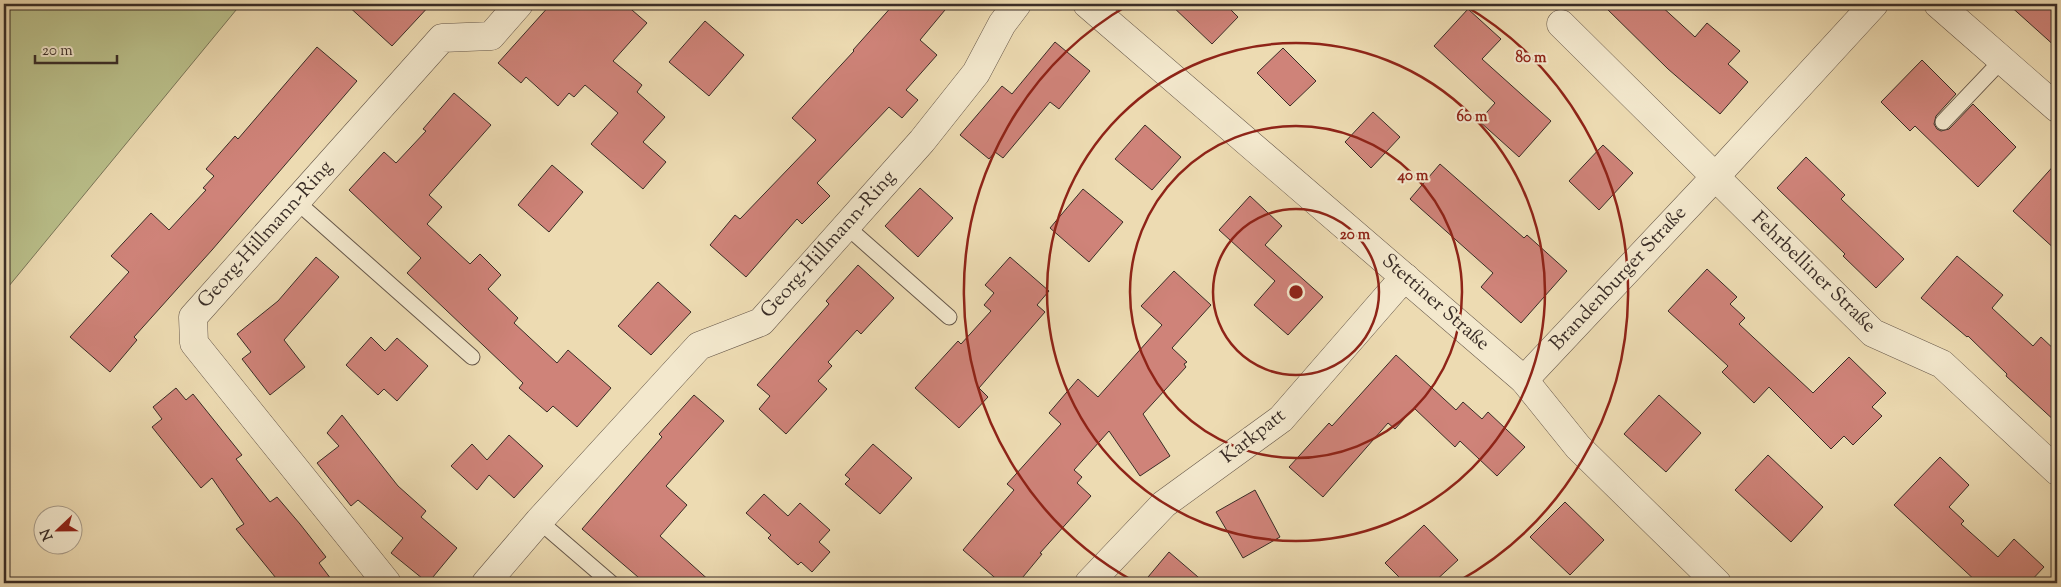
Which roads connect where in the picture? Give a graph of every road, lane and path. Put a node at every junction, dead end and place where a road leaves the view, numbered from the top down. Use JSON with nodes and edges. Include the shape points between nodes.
{"nodes":[{"id":1,"x":519,"y":4,"type":"edge"},
{"id":2,"x":1017,"y":4,"type":"edge"},
{"id":3,"x":1088,"y":4,"type":"edge"},
{"id":4,"x":1874,"y":4,"type":"edge"},
{"id":5,"x":1938,"y":4,"type":"edge"},
{"id":6,"x":1561,"y":24,"type":"dead end"},
{"id":7,"x":2002,"y":60,"type":"junction"},
{"id":8,"x":2057,"y":108,"type":"edge"},
{"id":9,"x":1944,"y":122,"type":"dead end"},
{"id":10,"x":1715,"y":177,"type":"junction"},
{"id":11,"x":296,"y":201,"type":"junction"},
{"id":12,"x":846,"y":226,"type":"junction"},
{"id":13,"x":1406,"y":278,"type":"junction"},
{"id":14,"x":949,"y":317,"type":"dead end"},
{"id":15,"x":472,"y":357,"type":"dead end"},
{"id":16,"x":1524,"y":380,"type":"junction"},
{"id":17,"x":2057,"y":471,"type":"edge"},
{"id":18,"x":539,"y":521,"type":"junction"},
{"id":19,"x":387,"y":583,"type":"edge"},
{"id":20,"x":486,"y":583,"type":"edge"},
{"id":21,"x":611,"y":583,"type":"edge"},
{"id":22,"x":1089,"y":583,"type":"edge"},
{"id":23,"x":1717,"y":583,"type":"edge"}],
"edges":[{"from":1,"to":11,"type":"street","name":"Georg-Hillmann-Ring","via":[[491,36],[442,38]]},
{"from":2,"to":12,"type":"street","name":"Georg-Hillmann-Ring","via":[[1002,24],[976,73],[922,141]]},
{"from":3,"to":13,"type":"street","name":"Stettiner Straße"},
{"from":4,"to":10,"type":"street","name":"Brandenburger Straße"},
{"from":5,"to":7,"type":"street"},
{"from":6,"to":10,"type":"street"},
{"from":7,"to":8,"type":"street"},
{"from":7,"to":9,"type":"lane"},
{"from":10,"to":16,"type":"street","name":"Brandenburger Straße"},
{"from":10,"to":17,"type":"street","name":"Fehrbelliner Straße","via":[[1873,333],[1942,364]]},
{"from":11,"to":15,"type":"lane"},
{"from":11,"to":19,"type":"street","name":"Georg-Hillmann-Ring","via":[[193,317],[194,343]]},
{"from":12,"to":14,"type":"lane"},
{"from":12,"to":18,"type":"street","name":"Georg-Hillmann-Ring","via":[[761,322],[699,346]]},
{"from":13,"to":16,"type":"street","name":"Stettiner Straße"},
{"from":13,"to":22,"type":"street","name":"Karkpatt","via":[[1281,419],[1164,504]]},
{"from":16,"to":23,"type":"street","name":"Stettiner Straße","via":[[1578,447]]},
{"from":18,"to":20,"type":"street","name":"Georg-Hillmann-Ring"},
{"from":18,"to":21,"type":"lane"}]}
